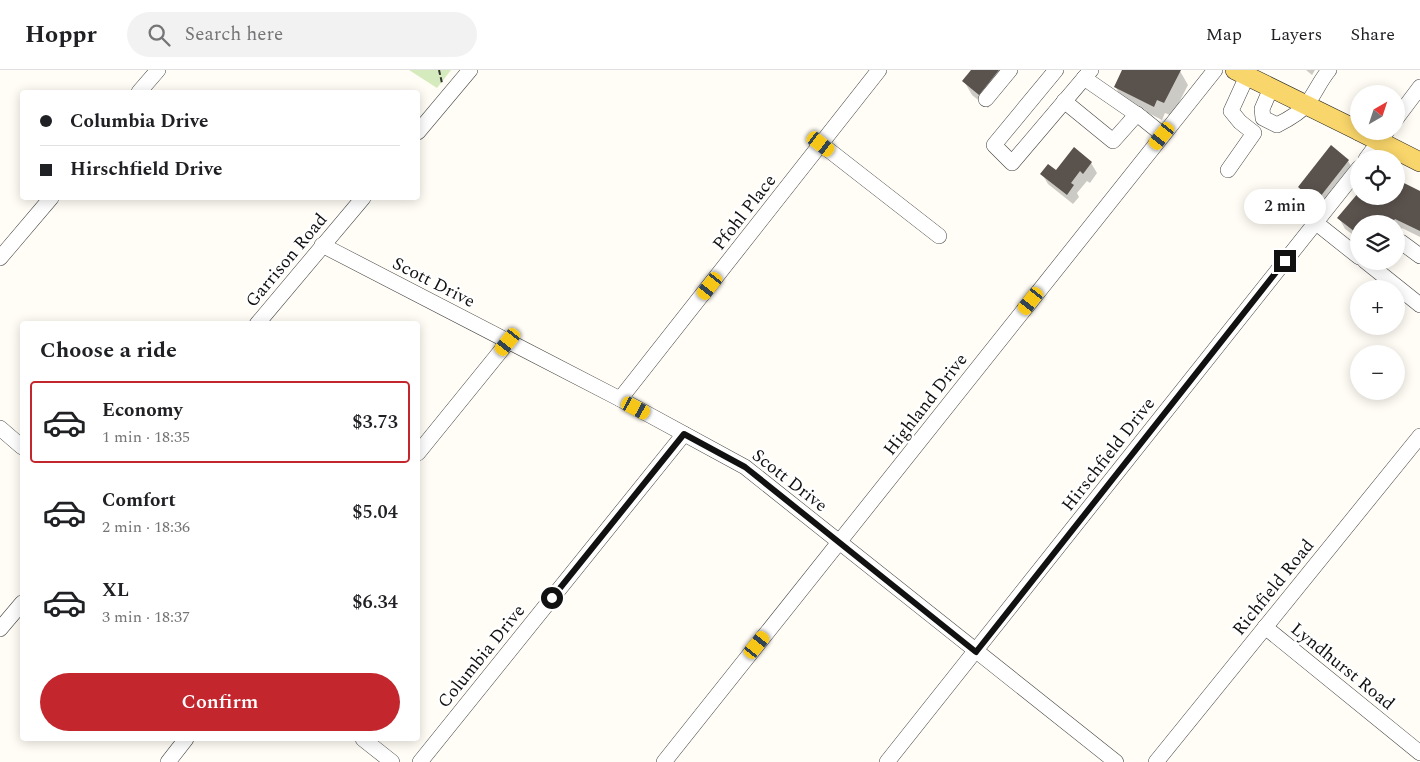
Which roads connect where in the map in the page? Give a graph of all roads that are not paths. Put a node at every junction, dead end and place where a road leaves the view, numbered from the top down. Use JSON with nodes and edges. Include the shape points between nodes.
{"nodes":[{"id":1,"x":158,"y":70,"type":"edge"},
{"id":2,"x":470,"y":70,"type":"edge"},
{"id":3,"x":879,"y":70,"type":"edge"},
{"id":4,"x":1010,"y":70,"type":"edge"},
{"id":5,"x":1056,"y":70,"type":"edge"},
{"id":6,"x":1215,"y":70,"type":"edge"},
{"id":7,"x":1329,"y":70,"type":"edge"},
{"id":8,"x":1241,"y":73,"type":"edge"},
{"id":9,"x":1087,"y":74,"type":"edge"},
{"id":10,"x":1420,"y":87,"type":"edge"},
{"id":11,"x":1271,"y":88,"type":"junction"},
{"id":12,"x":141,"y":90,"type":"edge"},
{"id":13,"x":986,"y":99,"type":"dead end"},
{"id":14,"x":1064,"y":101,"type":"junction"},
{"id":15,"x":1306,"y":106,"type":"junction"},
{"id":16,"x":1405,"y":107,"type":"edge"},
{"id":17,"x":1137,"y":114,"type":"junction"},
{"id":18,"x":1263,"y":118,"type":"junction"},
{"id":19,"x":1350,"y":127,"type":"edge"},
{"id":20,"x":420,"y":130,"type":"edge"},
{"id":21,"x":1254,"y":133,"type":"junction"},
{"id":22,"x":1163,"y":135,"type":"junction"},
{"id":23,"x":1381,"y":140,"type":"edge"},
{"id":24,"x":1390,"y":140,"type":"edge"},
{"id":25,"x":821,"y":144,"type":"junction"},
{"id":26,"x":1373,"y":150,"type":"edge"},
{"id":27,"x":1420,"y":162,"type":"edge"},
{"id":28,"x":1228,"y":170,"type":"dead end"},
{"id":29,"x":1350,"y":179,"type":"edge"},
{"id":30,"x":49,"y":200,"type":"edge"},
{"id":31,"x":361,"y":200,"type":"edge"},
{"id":32,"x":1315,"y":222,"type":"junction"},
{"id":33,"x":939,"y":236,"type":"dead end"},
{"id":34,"x":1405,"y":245,"type":"edge"},
{"id":35,"x":322,"y":246,"type":"junction"},
{"id":36,"x":1350,"y":248,"type":"edge"},
{"id":37,"x":1420,"y":256,"type":"edge"},
{"id":38,"x":0,"y":258,"type":"edge"},
{"id":39,"x":1378,"y":270,"type":"edge"},
{"id":40,"x":1420,"y":305,"type":"edge"},
{"id":41,"x":260,"y":321,"type":"edge"},
{"id":42,"x":508,"y":342,"type":"junction"},
{"id":43,"x":620,"y":400,"type":"junction"},
{"id":44,"x":0,"y":428,"type":"edge"},
{"id":45,"x":684,"y":434,"type":"junction"},
{"id":46,"x":1420,"y":436,"type":"edge"},
{"id":47,"x":20,"y":445,"type":"edge"},
{"id":48,"x":420,"y":451,"type":"edge"},
{"id":49,"x":839,"y":542,"type":"junction"},
{"id":50,"x":20,"y":605,"type":"edge"},
{"id":51,"x":1265,"y":627,"type":"junction"},
{"id":52,"x":0,"y":629,"type":"edge"},
{"id":53,"x":976,"y":652,"type":"junction"},
{"id":54,"x":184,"y":741,"type":"edge"},
{"id":55,"x":366,"y":741,"type":"edge"},
{"id":56,"x":1420,"y":753,"type":"edge"},
{"id":57,"x":168,"y":762,"type":"edge"},
{"id":58,"x":392,"y":762,"type":"edge"},
{"id":59,"x":420,"y":762,"type":"edge"},
{"id":60,"x":664,"y":762,"type":"edge"},
{"id":61,"x":887,"y":762,"type":"edge"},
{"id":62,"x":1116,"y":762,"type":"edge"},
{"id":63,"x":1156,"y":762,"type":"edge"}],
"edges":[{"from":1,"to":12,"type":"street"},
{"from":2,"to":20,"type":"street"},
{"from":3,"to":25,"type":"street","name":"Pfohl Place"},
{"from":4,"to":13,"type":"street"},
{"from":5,"to":14,"type":"street","via":[[994,145],[1012,163]]},
{"from":6,"to":22,"type":"street","name":"Highland Drive"},
{"from":7,"to":15,"type":"street"},
{"from":8,"to":11,"type":"main road"},
{"from":8,"to":21,"type":"street","via":[[1231,111]]},
{"from":9,"to":14,"type":"street"},
{"from":9,"to":17,"type":"street"},
{"from":10,"to":16,"type":"street"},
{"from":11,"to":15,"type":"main road"},
{"from":11,"to":18,"type":"street","via":[[1262,108]]},
{"from":14,"to":17,"type":"street","via":[[1113,141]]},
{"from":15,"to":18,"type":"street","via":[[1277,125]]},
{"from":15,"to":19,"type":"main road"},
{"from":17,"to":22,"type":"street"},
{"from":18,"to":21,"type":"street"},
{"from":21,"to":28,"type":"street"},
{"from":22,"to":49,"type":"street","name":"Highland Drive"},
{"from":23,"to":26,"type":"street"},
{"from":24,"to":27,"type":"main road"},
{"from":25,"to":33,"type":"street"},
{"from":25,"to":43,"type":"street","name":"Pfohl Place"},
{"from":29,"to":32,"type":"street","name":"Hirschfield Drive"},
{"from":30,"to":38,"type":"street"},
{"from":31,"to":35,"type":"street","name":"Garrison Road"},
{"from":32,"to":36,"type":"street"},
{"from":32,"to":53,"type":"street","name":"Hirschfield Drive"},
{"from":34,"to":37,"type":"street"},
{"from":35,"to":41,"type":"street","name":"Garrison Road"},
{"from":35,"to":42,"type":"street","name":"Scott Drive"},
{"from":39,"to":40,"type":"street"},
{"from":42,"to":43,"type":"street","name":"Scott Drive"},
{"from":42,"to":48,"type":"street"},
{"from":43,"to":45,"type":"street","name":"Scott Drive"},
{"from":44,"to":47,"type":"street"},
{"from":45,"to":49,"type":"street","name":"Scott Drive","via":[[745,467]]},
{"from":45,"to":59,"type":"street","name":"Columbia Drive"},
{"from":46,"to":51,"type":"street","name":"Richfield Road"},
{"from":49,"to":53,"type":"street","name":"Scott Drive"},
{"from":49,"to":60,"type":"street","name":"Highland Drive"},
{"from":50,"to":52,"type":"street"},
{"from":51,"to":56,"type":"street","name":"Lyndhurst Road"},
{"from":51,"to":63,"type":"street","name":"Richfield Road"},
{"from":53,"to":61,"type":"street","name":"Hirschfield Drive"},
{"from":53,"to":62,"type":"street","name":"Scott Drive"},
{"from":54,"to":57,"type":"street"},
{"from":55,"to":58,"type":"street"}]}
